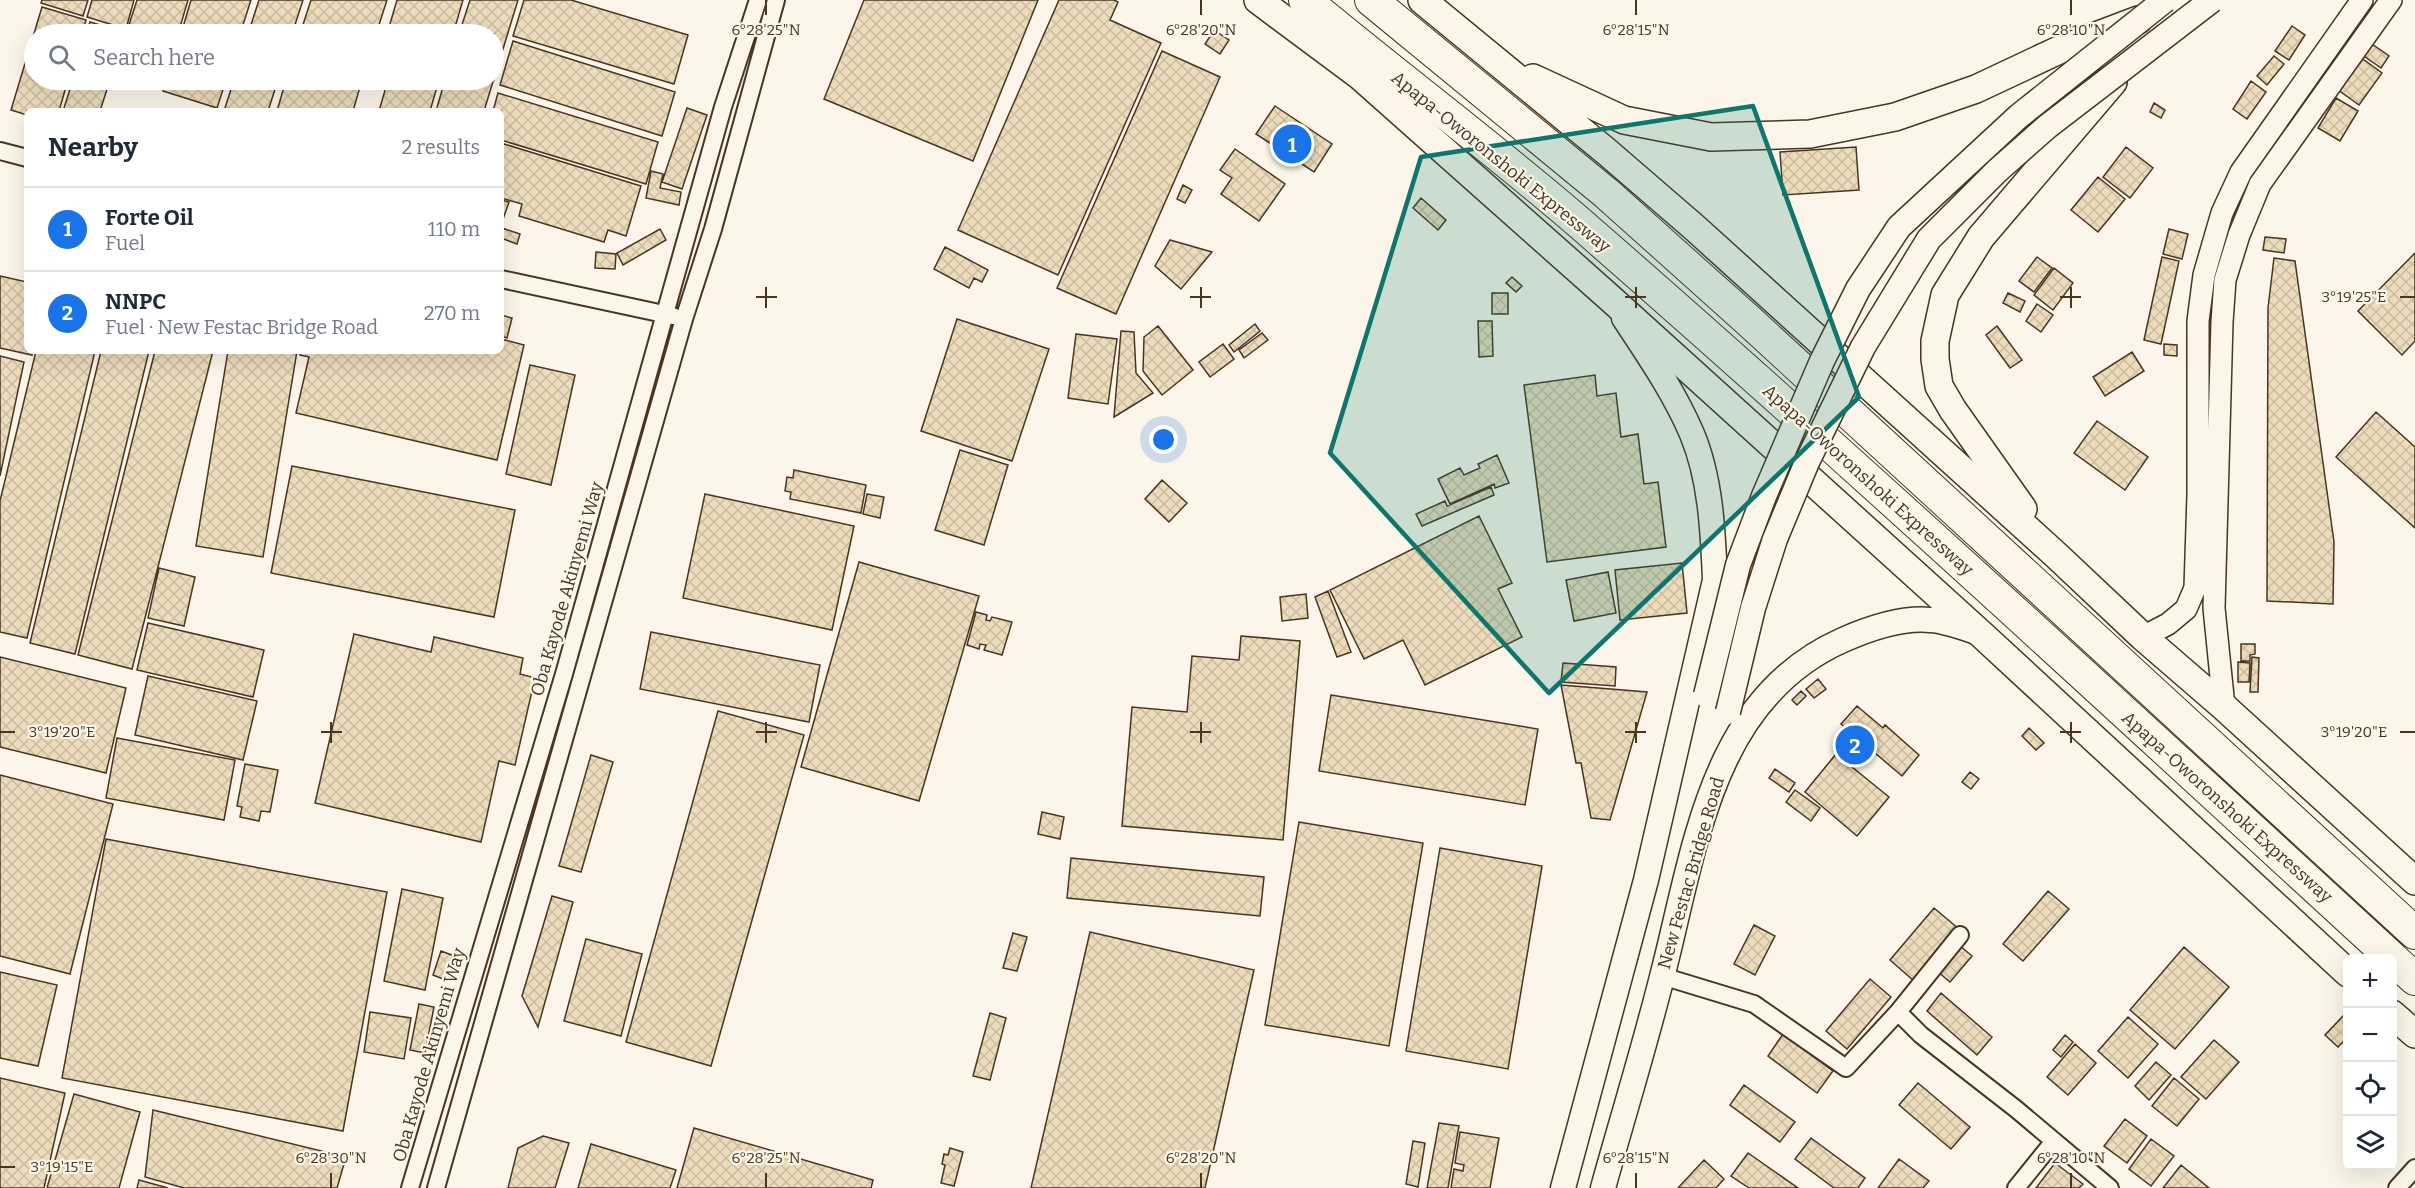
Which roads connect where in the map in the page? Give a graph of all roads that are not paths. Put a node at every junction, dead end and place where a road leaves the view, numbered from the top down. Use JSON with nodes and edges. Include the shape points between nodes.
{"nodes":[{"id":1,"x":758,"y":0,"type":"edge"},
{"id":2,"x":776,"y":0,"type":"edge"},
{"id":3,"x":1258,"y":0,"type":"edge"},
{"id":4,"x":1305,"y":0,"type":"edge"},
{"id":5,"x":1371,"y":0,"type":"edge"},
{"id":6,"x":1422,"y":0,"type":"edge"},
{"id":7,"x":2165,"y":0,"type":"edge"},
{"id":8,"x":2212,"y":0,"type":"edge"},
{"id":9,"x":2362,"y":0,"type":"edge"},
{"id":10,"x":2391,"y":0,"type":"edge"},
{"id":11,"x":2145,"y":18,"type":"junction"},
{"id":12,"x":1498,"y":62,"type":"junction"},
{"id":13,"x":2121,"y":71,"type":"junction"},
{"id":14,"x":0,"y":151,"type":"edge"},
{"id":15,"x":24,"y":157,"type":"edge"},
{"id":16,"x":504,"y":280,"type":"edge"},
{"id":17,"x":1611,"y":298,"type":"junction"},
{"id":18,"x":664,"y":314,"type":"junction"},
{"id":19,"x":684,"y":320,"type":"junction"},
{"id":20,"x":2056,"y":555,"type":"junction"},
{"id":21,"x":1981,"y":634,"type":"junction"},
{"id":22,"x":2143,"y":637,"type":"junction"},
{"id":23,"x":2224,"y":708,"type":"junction"},
{"id":24,"x":2415,"y":881,"type":"edge"},
{"id":25,"x":2415,"y":933,"type":"edge"},
{"id":26,"x":1960,"y":935,"type":"dead end"},
{"id":27,"x":2343,"y":968,"type":"edge"},
{"id":28,"x":1662,"y":976,"type":"junction"},
{"id":29,"x":2415,"y":979,"type":"edge"},
{"id":30,"x":1898,"y":1012,"type":"junction"},
{"id":31,"x":2397,"y":1018,"type":"edge"},
{"id":32,"x":2415,"y":1034,"type":"edge"},
{"id":33,"x":1579,"y":1130,"type":"junction"},
{"id":34,"x":2054,"y":1141,"type":"junction"},
{"id":35,"x":1616,"y":1142,"type":"junction"},
{"id":36,"x":2415,"y":1168,"type":"edge"},
{"id":37,"x":410,"y":1188,"type":"edge"},
{"id":38,"x":436,"y":1188,"type":"edge"},
{"id":39,"x":1563,"y":1188,"type":"edge"},
{"id":40,"x":1604,"y":1188,"type":"edge"},
{"id":41,"x":2016,"y":1188,"type":"edge"},
{"id":42,"x":2110,"y":1188,"type":"edge"},
{"id":43,"x":2397,"y":1188,"type":"edge"}],
"edges":[{"from":1,"to":18,"type":"street","name":"Oba Kayode Akinyemi Way"},
{"from":2,"to":19,"type":"street"},
{"from":3,"to":17,"type":"main road","name":"Apapa-Oworonshoki Expressway","via":[[1360,76]]},
{"from":4,"to":29,"type":"highway","name":"Apapa-Oworonshoki Expressway","via":[[1588,231],[1903,511]]},
{"from":5,"to":25,"type":"highway","name":"Apapa-Oworonshoki Expressway","via":[[1606,193]]},
{"from":6,"to":12,"type":"main road"},
{"from":7,"to":11,"type":"main road","bridge":true},
{"from":8,"to":13,"type":"main road","bridge":true},
{"from":9,"to":22,"type":"street","via":[[2241,172],[2222,213],[2204,275],[2198,321],[2195,588],[2186,609]]},
{"from":10,"to":23,"type":"street","via":[[2260,184],[2225,280],[2214,608]]},
{"from":11,"to":12,"type":"main road","bridge":true,"via":[[1976,89],[1895,117],[1810,134],[1711,137],[1624,120]]},
{"from":11,"to":33,"type":"main road","bridge":true,"via":[[2019,116],[1899,227],[1858,289],[1822,361],[1738,565],[1600,1102]]},
{"from":12,"to":20,"type":"main road","via":[[1695,228]]},
{"from":13,"to":20,"type":"main road","bridge":true,"via":[[1980,237],[1946,295],[1935,341],[1939,386]]},
{"from":13,"to":35,"type":"main road","bridge":true,"via":[[2048,126],[1929,239],[1863,347],[1807,462],[1775,539],[1753,608],[1728,712],[1695,806],[1613,1107]]},
{"from":14,"to":15,"type":"street"},
{"from":16,"to":18,"type":"street"},
{"from":17,"to":21,"type":"main road","name":"Apapa-Oworonshoki Expressway"},
{"from":17,"to":33,"type":"main road","via":[[1669,387],[1693,437],[1714,540],[1715,580],[1646,880]]},
{"from":18,"to":19,"type":"street"},
{"from":18,"to":37,"type":"street","name":"Oba Kayode Akinyemi Way","via":[[564,674]]},
{"from":19,"to":38,"type":"street"},
{"from":20,"to":22,"type":"main road"},
{"from":21,"to":27,"type":"main road","name":"Apapa-Oworonshoki Expressway"},
{"from":21,"to":28,"type":"main road","name":"New Festac Bridge Road","via":[[1931,620],[1869,628],[1829,646],[1793,669],[1764,697],[1729,749],[1702,819]]},
{"from":22,"to":23,"type":"main road"},
{"from":23,"to":24,"type":"main road"},
{"from":26,"to":30,"type":"street"},
{"from":28,"to":30,"type":"street","via":[[1754,1004],[1846,1068]]},
{"from":28,"to":35,"type":"main road","name":"New Festac Bridge Road"},
{"from":30,"to":34,"type":"street","via":[[1921,1035]]},
{"from":31,"to":32,"type":"main road"},
{"from":33,"to":39,"type":"main road"},
{"from":34,"to":41,"type":"street"},
{"from":34,"to":42,"type":"street"},
{"from":35,"to":40,"type":"main road","name":"New Festac Bridge Road"},
{"from":36,"to":43,"type":"street"}]}
